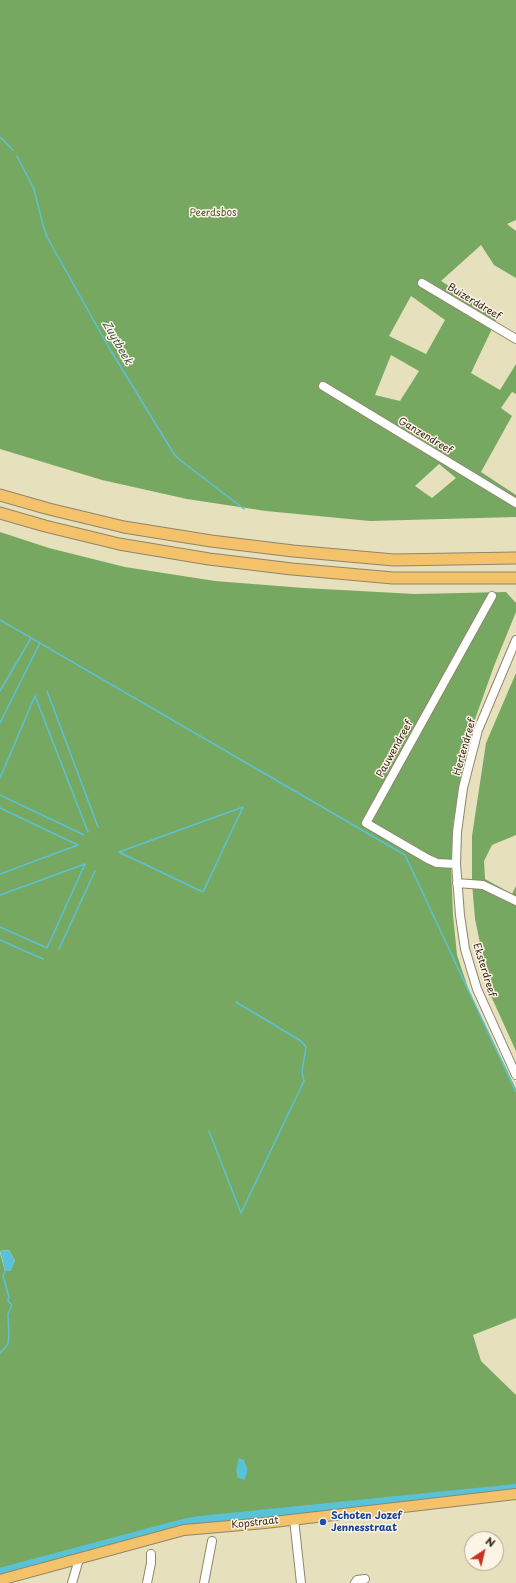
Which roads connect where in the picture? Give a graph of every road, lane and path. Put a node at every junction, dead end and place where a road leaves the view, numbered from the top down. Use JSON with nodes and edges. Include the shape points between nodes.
{"nodes":[{"id":1,"x":422,"y":282,"type":"dead end"},
{"id":2,"x":516,"y":339,"type":"edge"},
{"id":3,"x":323,"y":386,"type":"dead end"},
{"id":4,"x":0,"y":495,"type":"edge"},
{"id":5,"x":516,"y":503,"type":"edge"},
{"id":6,"x":0,"y":513,"type":"edge"},
{"id":7,"x":516,"y":558,"type":"edge"},
{"id":8,"x":516,"y":578,"type":"edge"},
{"id":9,"x":492,"y":596,"type":"dead end"},
{"id":10,"x":516,"y":640,"type":"edge"},
{"id":11,"x":456,"y":864,"type":"junction"},
{"id":12,"x":457,"y":883,"type":"junction"},
{"id":13,"x":516,"y":901,"type":"edge"},
{"id":14,"x":516,"y":1075,"type":"edge"},
{"id":15,"x":516,"y":1494,"type":"edge"},
{"id":16,"x":294,"y":1519,"type":"junction"},
{"id":17,"x":212,"y":1540,"type":"dead end"},
{"id":18,"x":151,"y":1554,"type":"dead end"},
{"id":19,"x":79,"y":1559,"type":"junction"},
{"id":20,"x":365,"y":1579,"type":"dead end"},
{"id":21,"x":0,"y":1580,"type":"edge"},
{"id":22,"x":72,"y":1583,"type":"edge"},
{"id":23,"x":147,"y":1583,"type":"edge"},
{"id":24,"x":204,"y":1583,"type":"edge"},
{"id":25,"x":301,"y":1583,"type":"edge"},
{"id":26,"x":355,"y":1583,"type":"edge"}],
"edges":[{"from":1,"to":2,"type":"street","name":"Buizerddreef"},
{"from":3,"to":5,"type":"street","name":"Ganzendreef"},
{"from":4,"to":7,"type":"highway","via":[[124,527],[211,541],[394,560]]},
{"from":6,"to":8,"type":"highway","via":[[119,544],[210,559],[393,578]]},
{"from":9,"to":11,"type":"street","name":"Pauwendreef","via":[[366,823],[428,860]]},
{"from":10,"to":11,"type":"street","name":"Hertendreef","via":[[478,730],[463,788]]},
{"from":11,"to":12,"type":"street","name":"Eksterdreef"},
{"from":12,"to":13,"type":"street","via":[[483,885]]},
{"from":12,"to":14,"type":"street","name":"Eksterdreef","via":[[465,949],[477,989]]},
{"from":15,"to":16,"type":"main road","name":"Kopstraat"},
{"from":16,"to":19,"type":"main road","name":"Kopstraat","via":[[184,1530]]},
{"from":16,"to":25,"type":"street"},
{"from":17,"to":24,"type":"street"},
{"from":18,"to":23,"type":"street"},
{"from":19,"to":21,"type":"main road","name":"Kopstraat"},
{"from":19,"to":22,"type":"street"},
{"from":20,"to":26,"type":"street","via":[[357,1580]]}]}
